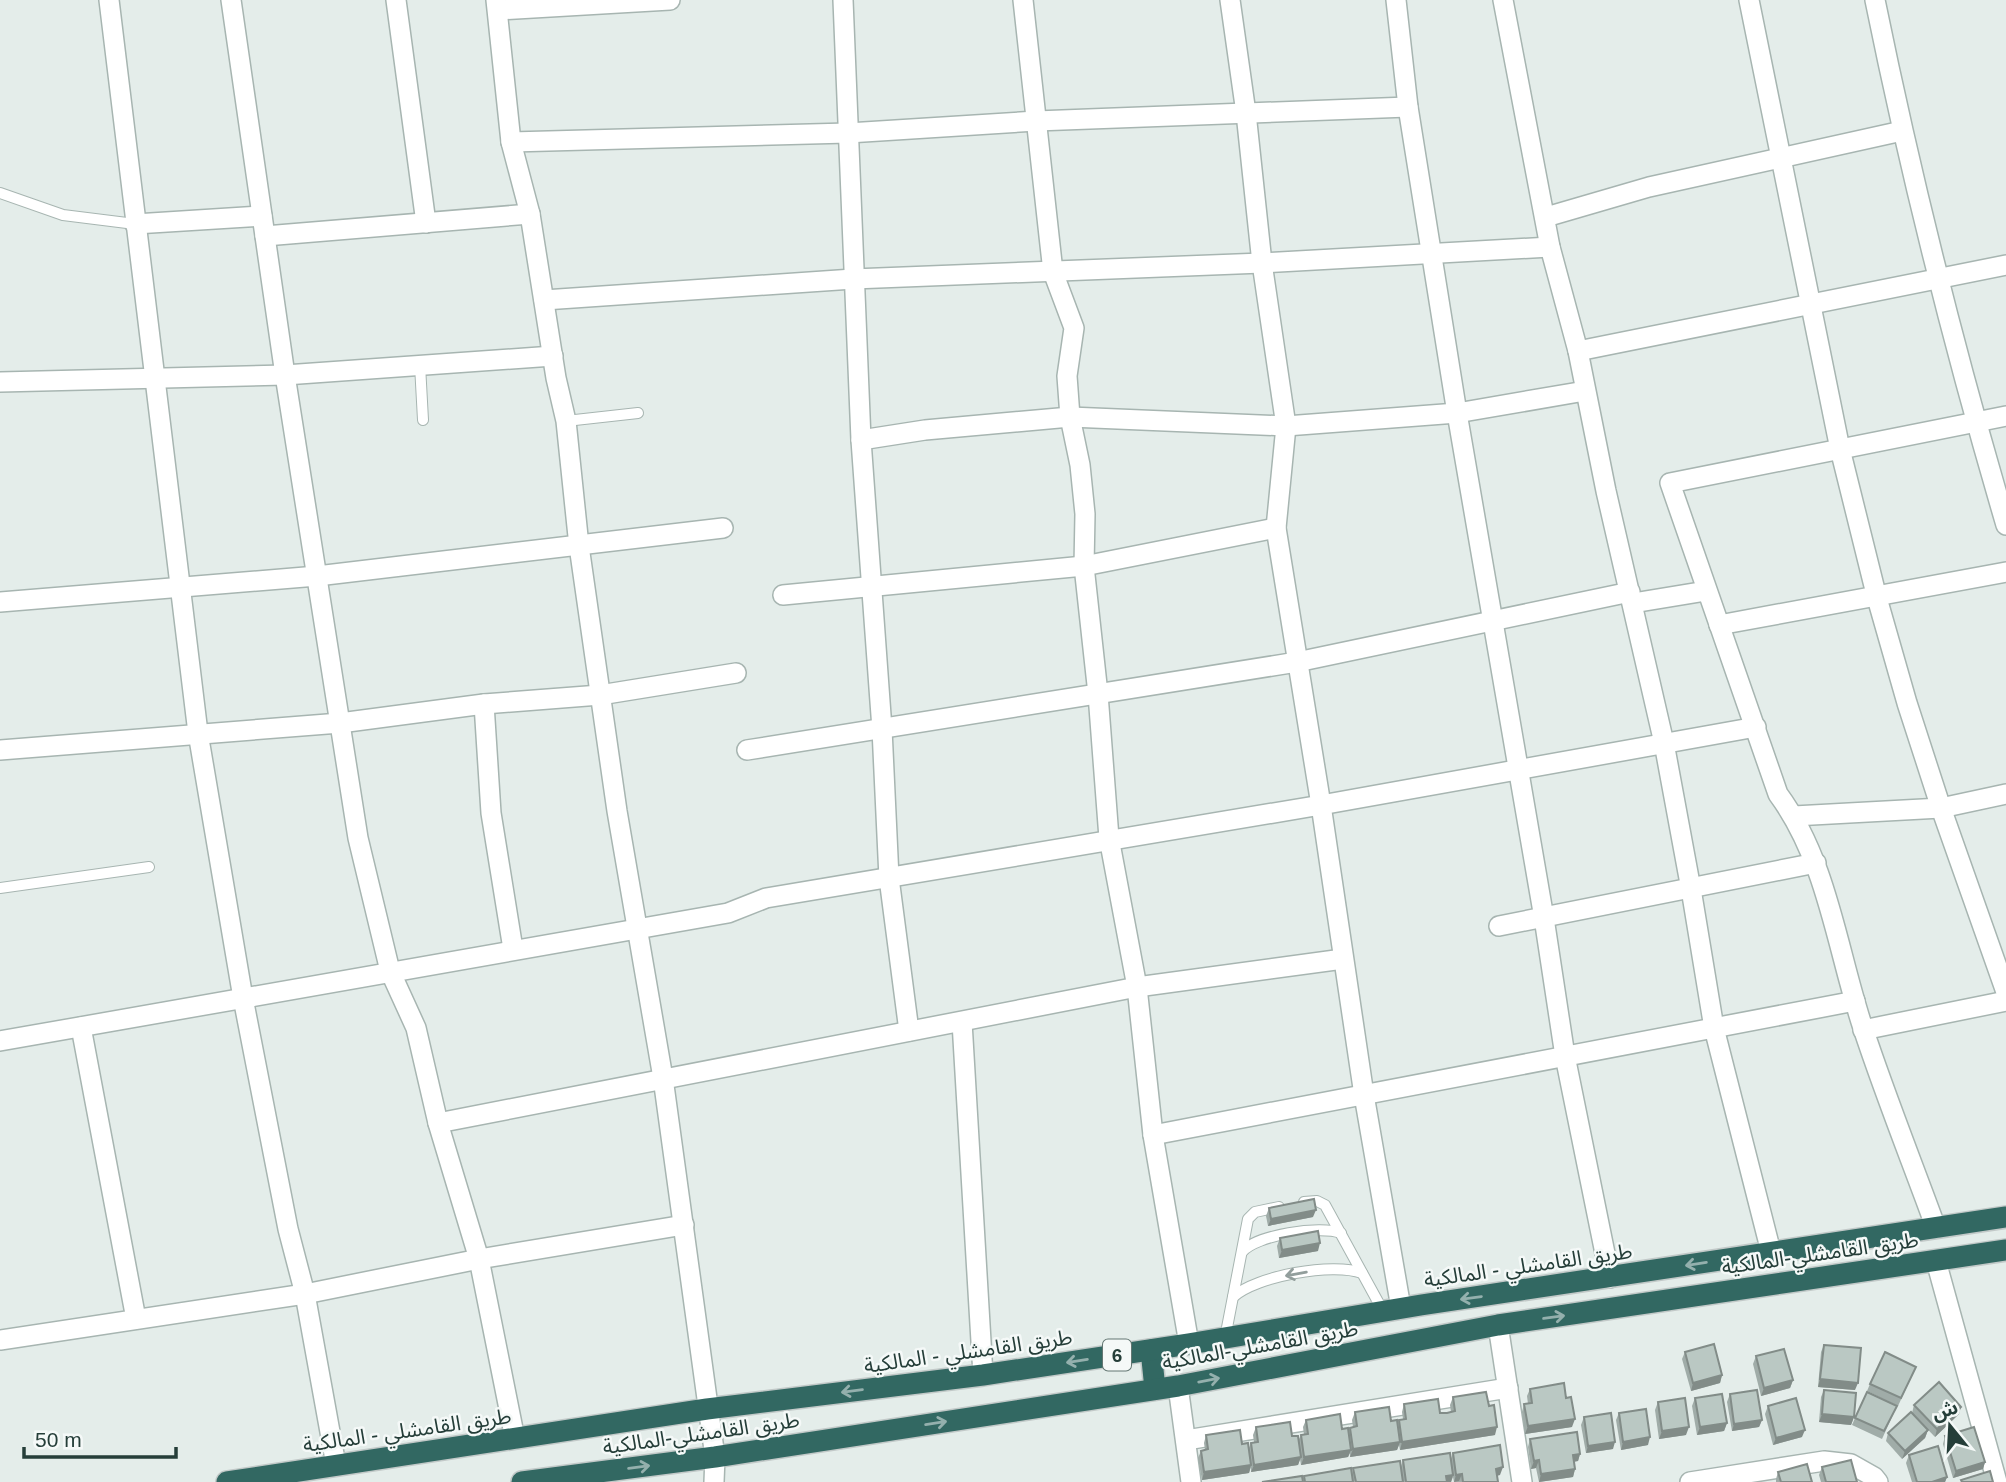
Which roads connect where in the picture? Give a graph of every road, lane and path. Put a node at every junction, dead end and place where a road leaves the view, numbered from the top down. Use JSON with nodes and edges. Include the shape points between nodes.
{"nodes":[{"id":1,"x":109,"y":0,"type":"edge"},
{"id":2,"x":231,"y":0,"type":"edge"},
{"id":3,"x":396,"y":0,"type":"edge"},
{"id":4,"x":670,"y":0,"type":"edge"},
{"id":5,"x":843,"y":0,"type":"edge"},
{"id":6,"x":1023,"y":0,"type":"edge"},
{"id":7,"x":1230,"y":0,"type":"edge"},
{"id":8,"x":1396,"y":0,"type":"edge"},
{"id":9,"x":1503,"y":0,"type":"edge"},
{"id":10,"x":1749,"y":0,"type":"edge"},
{"id":11,"x":1875,"y":0,"type":"edge"},
{"id":12,"x":497,"y":5,"type":"edge"},
{"id":13,"x":1408,"y":107,"type":"junction"},
{"id":14,"x":1246,"y":113,"type":"junction"},
{"id":15,"x":1036,"y":121,"type":"junction"},
{"id":16,"x":1902,"y":131,"type":"junction"},
{"id":17,"x":848,"y":133,"type":"junction"},
{"id":18,"x":511,"y":142,"type":"junction"},
{"id":19,"x":1782,"y":157,"type":"junction"},
{"id":20,"x":0,"y":192,"type":"edge"},
{"id":21,"x":530,"y":214,"type":"junction"},
{"id":22,"x":262,"y":216,"type":"junction"},
{"id":23,"x":1546,"y":217,"type":"junction"},
{"id":24,"x":426,"y":223,"type":"junction"},
{"id":25,"x":135,"y":224,"type":"junction"},
{"id":26,"x":265,"y":236,"type":"junction"},
{"id":27,"x":1550,"y":247,"type":"junction"},
{"id":28,"x":1432,"y":254,"type":"junction"},
{"id":29,"x":1262,"y":263,"type":"junction"},
{"id":30,"x":2006,"y":265,"type":"edge"},
{"id":31,"x":1053,"y":272,"type":"junction"},
{"id":32,"x":1939,"y":278,"type":"junction"},
{"id":33,"x":853,"y":279,"type":"junction"},
{"id":34,"x":544,"y":300,"type":"junction"},
{"id":35,"x":1809,"y":305,"type":"junction"},
{"id":36,"x":1578,"y":351,"type":"junction"},
{"id":37,"x":552,"y":356,"type":"junction"},
{"id":38,"x":420,"y":365,"type":"junction"},
{"id":39,"x":285,"y":375,"type":"junction"},
{"id":40,"x":154,"y":379,"type":"junction"},
{"id":41,"x":0,"y":382,"type":"edge"},
{"id":42,"x":1586,"y":391,"type":"junction"},
{"id":43,"x":638,"y":413,"type":"dead end"},
{"id":44,"x":1457,"y":413,"type":"junction"},
{"id":45,"x":2006,"y":415,"type":"edge"},
{"id":46,"x":1070,"y":417,"type":"junction"},
{"id":47,"x":423,"y":420,"type":"dead end"},
{"id":48,"x":566,"y":421,"type":"junction"},
{"id":49,"x":1976,"y":421,"type":"junction"},
{"id":50,"x":1286,"y":426,"type":"junction"},
{"id":51,"x":862,"y":440,"type":"junction"},
{"id":52,"x":1840,"y":449,"type":"junction"},
{"id":53,"x":2006,"y":525,"type":"edge"},
{"id":54,"x":723,"y":528,"type":"dead end"},
{"id":55,"x":1276,"y":528,"type":"junction"},
{"id":56,"x":579,"y":546,"type":"junction"},
{"id":57,"x":1084,"y":566,"type":"junction"},
{"id":58,"x":2006,"y":572,"type":"edge"},
{"id":59,"x":317,"y":576,"type":"junction"},
{"id":60,"x":873,"y":586,"type":"junction"},
{"id":61,"x":179,"y":587,"type":"junction"},
{"id":62,"x":1706,"y":591,"type":"junction"},
{"id":63,"x":783,"y":595,"type":"dead end"},
{"id":64,"x":1632,"y":597,"type":"junction"},
{"id":65,"x":1877,"y":598,"type":"junction"},
{"id":66,"x":0,"y":602,"type":"edge"},
{"id":67,"x":1492,"y":620,"type":"junction"},
{"id":68,"x":1719,"y":625,"type":"junction"},
{"id":69,"x":1297,"y":662,"type":"junction"},
{"id":70,"x":736,"y":673,"type":"dead end"},
{"id":71,"x":1098,"y":694,"type":"junction"},
{"id":72,"x":600,"y":695,"type":"junction"},
{"id":73,"x":484,"y":704,"type":"junction"},
{"id":74,"x":340,"y":723,"type":"junction"},
{"id":75,"x":1756,"y":727,"type":"junction"},
{"id":76,"x":882,"y":729,"type":"junction"},
{"id":77,"x":198,"y":733,"type":"junction"},
{"id":78,"x":1664,"y":743,"type":"junction"},
{"id":79,"x":0,"y":750,"type":"edge"},
{"id":80,"x":747,"y":750,"type":"dead end"},
{"id":81,"x":1517,"y":769,"type":"junction"},
{"id":82,"x":2006,"y":794,"type":"edge"},
{"id":83,"x":1321,"y":805,"type":"junction"},
{"id":84,"x":1941,"y":808,"type":"junction"},
{"id":85,"x":1794,"y":816,"type":"junction"},
{"id":86,"x":1109,"y":838,"type":"junction"},
{"id":87,"x":1816,"y":863,"type":"junction"},
{"id":88,"x":149,"y":867,"type":"dead end"},
{"id":89,"x":889,"y":878,"type":"junction"},
{"id":90,"x":0,"y":888,"type":"edge"},
{"id":91,"x":1691,"y":889,"type":"junction"},
{"id":92,"x":1544,"y":918,"type":"junction"},
{"id":93,"x":1499,"y":926,"type":"dead end"},
{"id":94,"x":637,"y":927,"type":"junction"},
{"id":95,"x":513,"y":949,"type":"junction"},
{"id":96,"x":1343,"y":959,"type":"junction"},
{"id":97,"x":390,"y":971,"type":"junction"},
{"id":98,"x":1138,"y":987,"type":"junction"},
{"id":99,"x":2006,"y":992,"type":"edge"},
{"id":100,"x":243,"y":998,"type":"junction"},
{"id":101,"x":1854,"y":1001,"type":"junction"},
{"id":102,"x":2006,"y":1001,"type":"edge"},
{"id":103,"x":962,"y":1022,"type":"junction"},
{"id":104,"x":81,"y":1027,"type":"junction"},
{"id":105,"x":1714,"y":1028,"type":"junction"},
{"id":106,"x":1863,"y":1030,"type":"junction"},
{"id":107,"x":909,"y":1031,"type":"junction"},
{"id":108,"x":0,"y":1041,"type":"edge"},
{"id":109,"x":1565,"y":1056,"type":"junction"},
{"id":110,"x":663,"y":1078,"type":"junction"},
{"id":111,"x":1364,"y":1095,"type":"junction"},
{"id":112,"x":438,"y":1123,"type":"junction"},
{"id":113,"x":1153,"y":1135,"type":"junction"},
{"id":114,"x":1299,"y":1203,"type":"edge"},
{"id":115,"x":1286,"y":1206,"type":"edge"},
{"id":116,"x":2006,"y":1217,"type":"edge"},
{"id":117,"x":684,"y":1225,"type":"junction"},
{"id":118,"x":1936,"y":1228,"type":"junction"},
{"id":119,"x":1341,"y":1233,"type":"junction"},
{"id":120,"x":2006,"y":1250,"type":"edge"},
{"id":121,"x":1771,"y":1252,"type":"junction"},
{"id":122,"x":1241,"y":1254,"type":"junction"},
{"id":123,"x":479,"y":1259,"type":"junction"},
{"id":124,"x":1936,"y":1261,"type":"junction"},
{"id":125,"x":1362,"y":1273,"type":"junction"},
{"id":126,"x":1610,"y":1278,"type":"junction"},
{"id":127,"x":305,"y":1294,"type":"junction"},
{"id":128,"x":1233,"y":1297,"type":"junction"},
{"id":129,"x":1402,"y":1308,"type":"junction"},
{"id":130,"x":136,"y":1319,"type":"junction"},
{"id":131,"x":1498,"y":1325,"type":"junction"},
{"id":132,"x":1225,"y":1338,"type":"junction"},
{"id":133,"x":0,"y":1339,"type":"edge"},
{"id":134,"x":1426,"y":1339,"type":"junction"},
{"id":135,"x":1189,"y":1344,"type":"junction"},
{"id":136,"x":1151,"y":1350,"type":"junction"},
{"id":137,"x":983,"y":1375,"type":"junction"},
{"id":138,"x":1178,"y":1386,"type":"junction"},
{"id":139,"x":1508,"y":1388,"type":"junction"},
{"id":140,"x":1155,"y":1389,"type":"junction"},
{"id":141,"x":707,"y":1409,"type":"junction"},
{"id":142,"x":515,"y":1439,"type":"junction"},
{"id":143,"x":1186,"y":1440,"type":"junction"},
{"id":144,"x":715,"y":1457,"type":"junction"},
{"id":145,"x":336,"y":1465,"type":"junction"},
{"id":146,"x":227,"y":1482,"type":"edge"},
{"id":147,"x":522,"y":1482,"type":"edge"},
{"id":148,"x":714,"y":1482,"type":"edge"},
{"id":149,"x":1191,"y":1482,"type":"edge"},
{"id":150,"x":1522,"y":1482,"type":"edge"},
{"id":151,"x":1690,"y":1482,"type":"edge"},
{"id":152,"x":1878,"y":1482,"type":"edge"},
{"id":153,"x":1997,"y":1482,"type":"edge"}],
"edges":[{"from":1,"to":25,"type":"street"},
{"from":2,"to":22,"type":"street"},
{"from":3,"to":24,"type":"street"},
{"from":4,"to":12,"type":"street"},
{"from":5,"to":17,"type":"street"},
{"from":6,"to":15,"type":"street"},
{"from":7,"to":14,"type":"street"},
{"from":8,"to":13,"type":"street"},
{"from":9,"to":23,"type":"street"},
{"from":10,"to":19,"type":"street"},
{"from":11,"to":16,"type":"street"},
{"from":12,"to":18,"type":"street"},
{"from":13,"to":14,"type":"street"},
{"from":13,"to":28,"type":"street"},
{"from":14,"to":15,"type":"street"},
{"from":14,"to":29,"type":"street"},
{"from":15,"to":17,"type":"street"},
{"from":15,"to":31,"type":"street"},
{"from":16,"to":19,"type":"street"},
{"from":16,"to":32,"type":"street"},
{"from":17,"to":18,"type":"street"},
{"from":17,"to":33,"type":"street"},
{"from":18,"to":21,"type":"street"},
{"from":19,"to":23,"type":"street","via":[[1649,187]]},
{"from":19,"to":35,"type":"street"},
{"from":20,"to":25,"type":"lane","via":[[63,215]]},
{"from":21,"to":24,"type":"street"},
{"from":21,"to":34,"type":"street"},
{"from":22,"to":25,"type":"street"},
{"from":22,"to":26,"type":"street"},
{"from":23,"to":27,"type":"street"},
{"from":24,"to":26,"type":"street"},
{"from":25,"to":40,"type":"street"},
{"from":26,"to":39,"type":"street"},
{"from":27,"to":28,"type":"street"},
{"from":27,"to":36,"type":"street"},
{"from":28,"to":29,"type":"street"},
{"from":28,"to":44,"type":"street"},
{"from":29,"to":31,"type":"street"},
{"from":29,"to":50,"type":"street"},
{"from":30,"to":32,"type":"street"},
{"from":31,"to":33,"type":"street"},
{"from":31,"to":46,"type":"street","via":[[1074,328],[1067,376]]},
{"from":32,"to":35,"type":"street"},
{"from":32,"to":49,"type":"street"},
{"from":33,"to":34,"type":"street"},
{"from":33,"to":51,"type":"street"},
{"from":34,"to":37,"type":"street"},
{"from":35,"to":36,"type":"street"},
{"from":35,"to":52,"type":"street"},
{"from":36,"to":42,"type":"street"},
{"from":37,"to":38,"type":"street"},
{"from":37,"to":48,"type":"street"},
{"from":38,"to":39,"type":"street"},
{"from":38,"to":47,"type":"lane"},
{"from":39,"to":40,"type":"street"},
{"from":39,"to":59,"type":"street"},
{"from":40,"to":41,"type":"street"},
{"from":40,"to":61,"type":"street"},
{"from":42,"to":44,"type":"street"},
{"from":42,"to":64,"type":"street"},
{"from":43,"to":48,"type":"lane"},
{"from":44,"to":50,"type":"street"},
{"from":44,"to":67,"type":"street"},
{"from":45,"to":49,"type":"street"},
{"from":46,"to":50,"type":"street"},
{"from":46,"to":51,"type":"street","via":[[925,429]]},
{"from":46,"to":57,"type":"street","via":[[1085,514]]},
{"from":48,"to":56,"type":"street"},
{"from":49,"to":52,"type":"street"},
{"from":49,"to":53,"type":"street"},
{"from":50,"to":55,"type":"street"},
{"from":51,"to":60,"type":"street"},
{"from":52,"to":62,"type":"street","via":[[1670,483]]},
{"from":52,"to":65,"type":"street"},
{"from":54,"to":56,"type":"street"},
{"from":55,"to":57,"type":"street"},
{"from":55,"to":69,"type":"street"},
{"from":56,"to":59,"type":"street"},
{"from":56,"to":72,"type":"street"},
{"from":57,"to":60,"type":"street"},
{"from":57,"to":71,"type":"street"},
{"from":58,"to":65,"type":"street"},
{"from":59,"to":61,"type":"street"},
{"from":59,"to":74,"type":"street"},
{"from":60,"to":63,"type":"street"},
{"from":60,"to":76,"type":"street"},
{"from":61,"to":66,"type":"street"},
{"from":61,"to":77,"type":"street"},
{"from":62,"to":64,"type":"street"},
{"from":62,"to":68,"type":"street"},
{"from":64,"to":67,"type":"street"},
{"from":64,"to":78,"type":"street"},
{"from":65,"to":68,"type":"street"},
{"from":65,"to":84,"type":"street"},
{"from":67,"to":69,"type":"street"},
{"from":67,"to":81,"type":"street"},
{"from":68,"to":75,"type":"street"},
{"from":69,"to":71,"type":"street"},
{"from":69,"to":83,"type":"street"},
{"from":70,"to":72,"type":"street"},
{"from":71,"to":76,"type":"street"},
{"from":71,"to":86,"type":"street"},
{"from":72,"to":73,"type":"street"},
{"from":72,"to":94,"type":"street"},
{"from":73,"to":74,"type":"street"},
{"from":73,"to":95,"type":"street","via":[[491,813]]},
{"from":74,"to":77,"type":"street"},
{"from":74,"to":97,"type":"street","via":[[358,838]]},
{"from":75,"to":78,"type":"street"},
{"from":75,"to":85,"type":"street","via":[[1778,794]]},
{"from":76,"to":80,"type":"street"},
{"from":76,"to":89,"type":"street"},
{"from":77,"to":79,"type":"street"},
{"from":77,"to":100,"type":"street"},
{"from":78,"to":81,"type":"street"},
{"from":78,"to":91,"type":"street"},
{"from":81,"to":83,"type":"street"},
{"from":81,"to":92,"type":"street"},
{"from":82,"to":84,"type":"street"},
{"from":83,"to":86,"type":"street"},
{"from":83,"to":96,"type":"street"},
{"from":84,"to":85,"type":"street"},
{"from":84,"to":99,"type":"street"},
{"from":85,"to":87,"type":"street"},
{"from":86,"to":89,"type":"street"},
{"from":86,"to":98,"type":"street"},
{"from":87,"to":91,"type":"street"},
{"from":87,"to":101,"type":"street"},
{"from":88,"to":90,"type":"lane"},
{"from":89,"to":94,"type":"street","via":[[766,898],[727,913]]},
{"from":89,"to":107,"type":"street"},
{"from":91,"to":92,"type":"street"},
{"from":91,"to":105,"type":"street"},
{"from":92,"to":93,"type":"street"},
{"from":92,"to":109,"type":"street"},
{"from":94,"to":95,"type":"street"},
{"from":94,"to":110,"type":"street"},
{"from":95,"to":97,"type":"street"},
{"from":96,"to":98,"type":"street"},
{"from":96,"to":111,"type":"street"},
{"from":97,"to":100,"type":"street"},
{"from":97,"to":112,"type":"street","via":[[416,1028]]},
{"from":98,"to":103,"type":"street"},
{"from":98,"to":113,"type":"street"},
{"from":100,"to":104,"type":"street"},
{"from":100,"to":127,"type":"street"},
{"from":101,"to":105,"type":"street"},
{"from":101,"to":106,"type":"street"},
{"from":102,"to":106,"type":"street"},
{"from":103,"to":107,"type":"street"},
{"from":103,"to":137,"type":"street"},
{"from":104,"to":108,"type":"street"},
{"from":104,"to":130,"type":"street"},
{"from":105,"to":109,"type":"street"},
{"from":105,"to":121,"type":"street"},
{"from":106,"to":118,"type":"street"},
{"from":107,"to":110,"type":"street"},
{"from":109,"to":111,"type":"street"},
{"from":109,"to":126,"type":"street"},
{"from":110,"to":112,"type":"street"},
{"from":110,"to":117,"type":"street"},
{"from":111,"to":113,"type":"street"},
{"from":111,"to":129,"type":"street"},
{"from":112,"to":123,"type":"street"},
{"from":113,"to":135,"type":"street"},
{"from":114,"to":119,"type":"lane","via":[[1321,1202]]},
{"from":115,"to":122,"type":"lane","via":[[1251,1215]]},
{"from":116,"to":118,"type":"highway","name":"طريق القامشلي - المالكية","number":"6"},
{"from":117,"to":123,"type":"street"},
{"from":117,"to":141,"type":"street"},
{"from":118,"to":121,"type":"highway","name":"طريق القامشلي - المالكية","number":"6"},
{"from":119,"to":122,"type":"lane","via":[[1318,1230],[1260,1240]]},
{"from":119,"to":125,"type":"lane"},
{"from":120,"to":124,"type":"highway","name":"طريق القامشلي-المالكية","number":"6"},
{"from":121,"to":126,"type":"highway","name":"طريق القامشلي - المالكية","number":"6","one_way":true},
{"from":122,"to":128,"type":"lane"},
{"from":123,"to":127,"type":"street"},
{"from":123,"to":142,"type":"street"},
{"from":131,"to":124,"type":"highway","name":"طريق القامشلي-المالكية","number":"6","one_way":true},
{"from":124,"to":153,"type":"street"},
{"from":125,"to":128,"type":"lane","one_way":true,"via":[[1340,1268],[1258,1281]]},
{"from":125,"to":129,"type":"lane"},
{"from":126,"to":129,"type":"highway","name":"طريق القامشلي - المالكية","number":"6","one_way":true},
{"from":127,"to":130,"type":"street"},
{"from":127,"to":145,"type":"street"},
{"from":128,"to":132,"type":"lane"},
{"from":129,"to":132,"type":"highway","name":"طريق القامشلي - المالكية","number":"6"},
{"from":129,"to":134,"type":"highway"},
{"from":130,"to":133,"type":"street"},
{"from":131,"to":134,"type":"highway","name":"طريق القامشلي-المالكية","number":"6"},
{"from":131,"to":139,"type":"street"},
{"from":132,"to":135,"type":"highway","name":"طريق القامشلي - المالكية","number":"6"},
{"from":138,"to":134,"type":"highway","name":"طريق القامشلي-المالكية","number":"6","one_way":true},
{"from":135,"to":136,"type":"highway","name":"طريق القامشلي - المالكية","number":"6"},
{"from":136,"to":137,"type":"highway","name":"طريق القامشلي - المالكية","number":"6","one_way":true},
{"from":136,"to":140,"type":"highway"},
{"from":137,"to":141,"type":"highway","name":"طريق القامشلي - المالكية","number":"6","one_way":true},
{"from":138,"to":140,"type":"highway","name":"طريق القامشلي-المالكية","number":"6"},
{"from":138,"to":143,"type":"street"},
{"from":139,"to":143,"type":"street"},
{"from":139,"to":150,"type":"street"},
{"from":144,"to":140,"type":"highway","name":"طريق القامشلي-المالكية","number":"6","one_way":true},
{"from":141,"to":142,"type":"highway","name":"طريق القامشلي - المالكية","number":"6"},
{"from":141,"to":144,"type":"street"},
{"from":142,"to":145,"type":"highway","name":"طريق القامشلي - المالكية","number":"6"},
{"from":143,"to":149,"type":"street"},
{"from":147,"to":144,"type":"highway","name":"طريق القامشلي-المالكية","number":"6","one_way":true},
{"from":144,"to":148,"type":"street"},
{"from":145,"to":146,"type":"highway","name":"طريق القامشلي - المالكية","number":"6"},
{"from":151,"to":152,"type":"street","via":[[1824,1461],[1852,1464]]}]}
